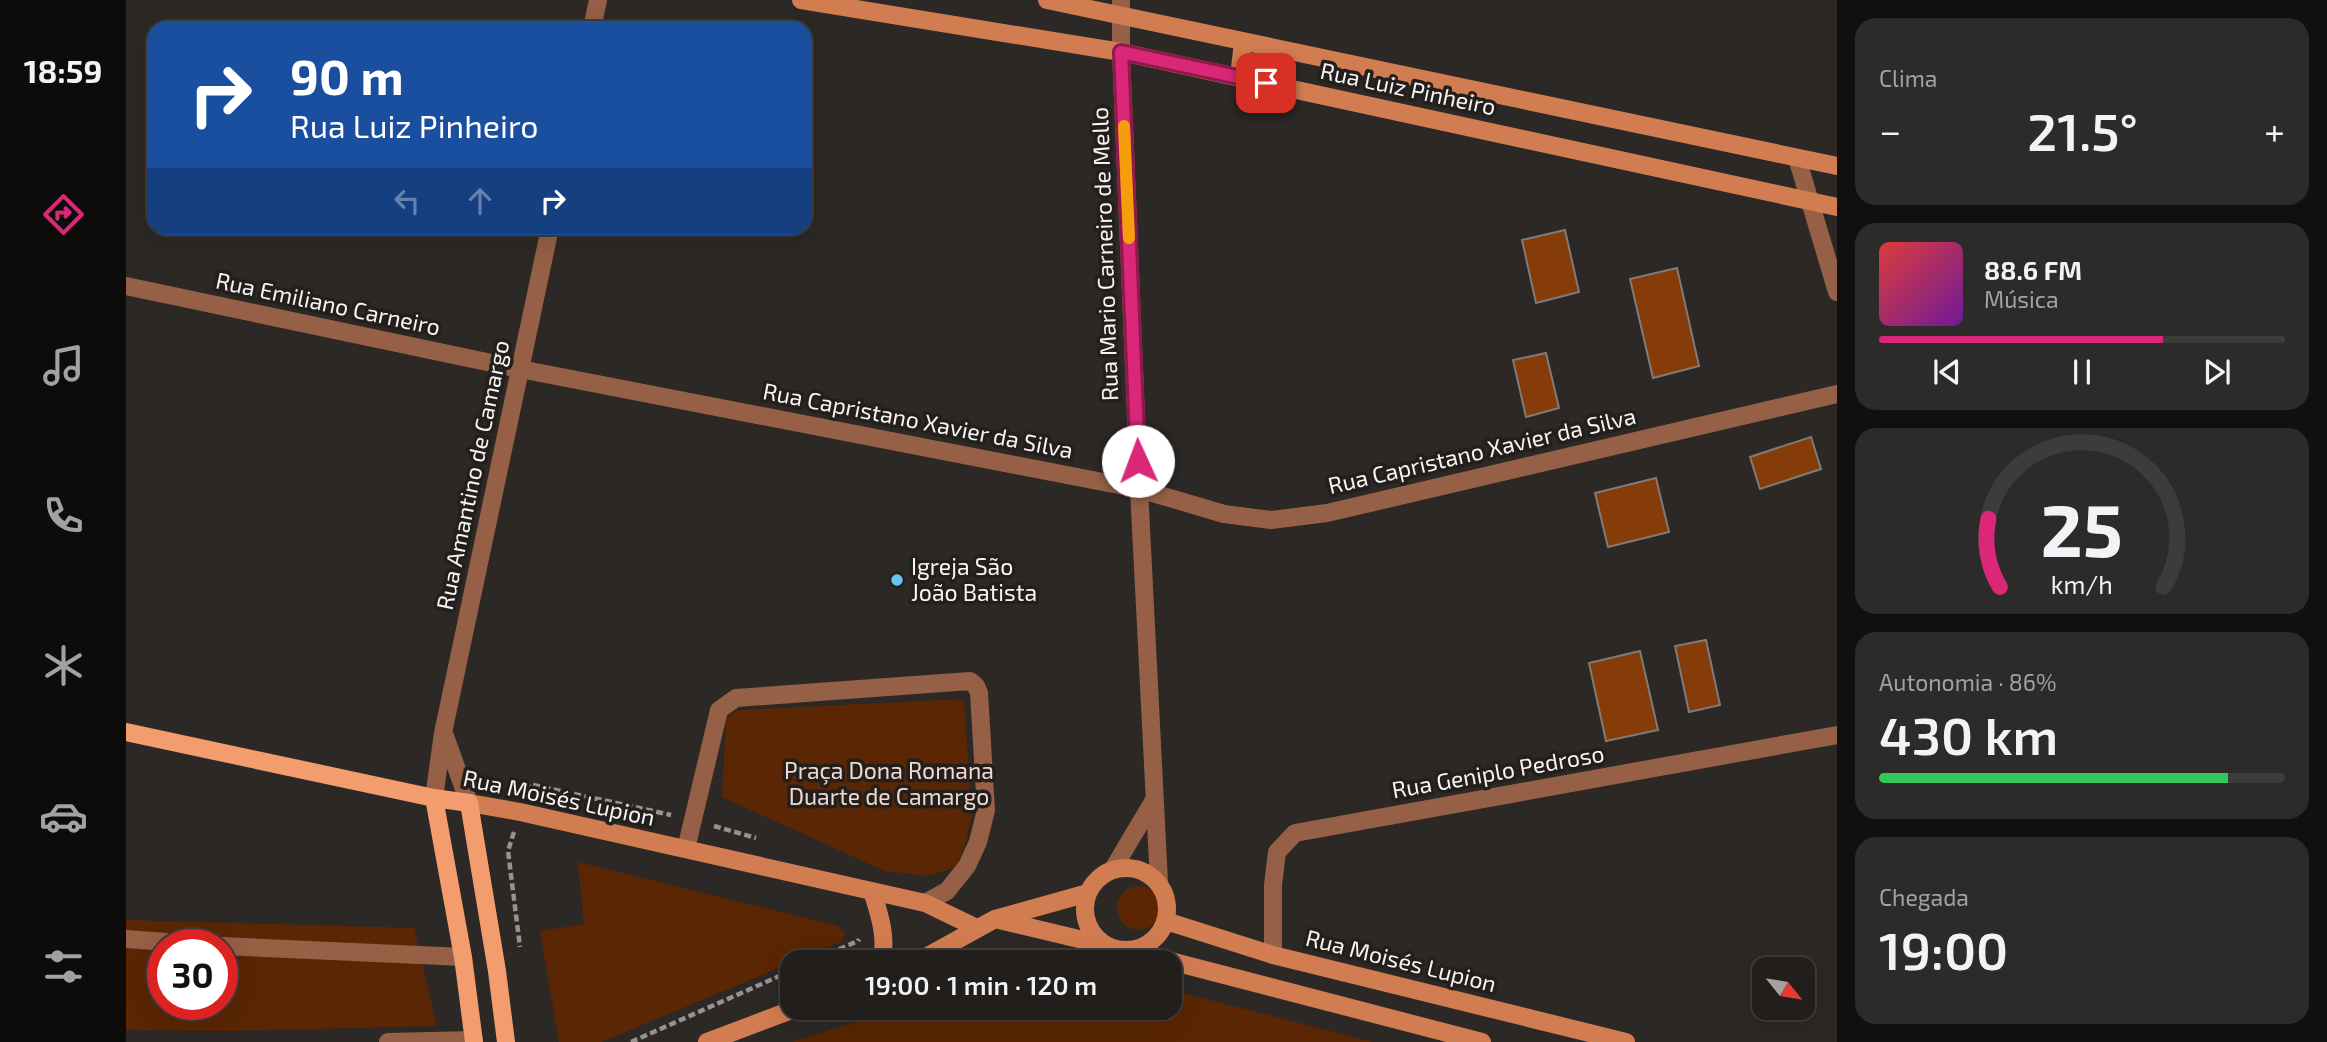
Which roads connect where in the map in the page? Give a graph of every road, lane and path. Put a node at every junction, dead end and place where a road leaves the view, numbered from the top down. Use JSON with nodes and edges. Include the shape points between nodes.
{"nodes":[{"id":1,"x":598,"y":0,"type":"edge"},
{"id":2,"x":802,"y":0,"type":"edge"},
{"id":3,"x":1047,"y":0,"type":"edge"},
{"id":4,"x":1121,"y":8,"type":"edge"},
{"id":5,"x":594,"y":21,"type":"edge"},
{"id":6,"x":1243,"y":42,"type":"junction"},
{"id":7,"x":1121,"y":52,"type":"junction"},
{"id":8,"x":1239,"y":78,"type":"junction"},
{"id":9,"x":1797,"y":158,"type":"junction"},
{"id":10,"x":1837,"y":166,"type":"edge"},
{"id":11,"x":1809,"y":201,"type":"junction"},
{"id":12,"x":1837,"y":207,"type":"edge"},
{"id":13,"x":549,"y":235,"type":"edge"},
{"id":14,"x":126,"y":286,"type":"edge"},
{"id":15,"x":1837,"y":292,"type":"edge"},
{"id":16,"x":520,"y":369,"type":"junction"},
{"id":17,"x":1837,"y":394,"type":"edge"},
{"id":18,"x":1139,"y":489,"type":"junction"},
{"id":19,"x":126,"y":733,"type":"edge"},
{"id":20,"x":443,"y":733,"type":"junction"},
{"id":21,"x":1837,"y":735,"type":"edge"},
{"id":22,"x":434,"y":798,"type":"junction"},
{"id":23,"x":1154,"y":800,"type":"junction"},
{"id":24,"x":469,"y":803,"type":"junction"},
{"id":25,"x":686,"y":849,"type":"junction"},
{"id":26,"x":1113,"y":869,"type":"junction"},
{"id":27,"x":1159,"y":882,"type":"junction"},
{"id":28,"x":872,"y":891,"type":"junction"},
{"id":29,"x":1088,"y":893,"type":"junction"},
{"id":30,"x":925,"y":903,"type":"junction"},
{"id":31,"x":995,"y":919,"type":"junction"},
{"id":32,"x":1166,"y":921,"type":"junction"},
{"id":33,"x":977,"y":928,"type":"junction"},
{"id":34,"x":126,"y":939,"type":"edge"},
{"id":35,"x":147,"y":941,"type":"edge"},
{"id":36,"x":858,"y":941,"type":"dead end"},
{"id":37,"x":1105,"y":945,"type":"junction"},
{"id":38,"x":238,"y":947,"type":"edge"},
{"id":39,"x":837,"y":950,"type":"edge"},
{"id":40,"x":883,"y":950,"type":"edge"},
{"id":41,"x":938,"y":950,"type":"edge"},
{"id":42,"x":1128,"y":950,"type":"joint"},
{"id":43,"x":1273,"y":955,"type":"junction"},
{"id":44,"x":463,"y":957,"type":"junction"},
{"id":45,"x":1182,"y":964,"type":"edge"},
{"id":46,"x":497,"y":971,"type":"junction"},
{"id":47,"x":465,"y":975,"type":"junction"},
{"id":48,"x":780,"y":976,"type":"edge"},
{"id":49,"x":780,"y":1014,"type":"edge"},
{"id":50,"x":474,"y":1041,"type":"edge"},
{"id":51,"x":388,"y":1042,"type":"edge"},
{"id":52,"x":506,"y":1042,"type":"edge"},
{"id":53,"x":631,"y":1042,"type":"edge"},
{"id":54,"x":707,"y":1042,"type":"edge"},
{"id":55,"x":1482,"y":1042,"type":"edge"},
{"id":56,"x":1626,"y":1042,"type":"edge"}],
"edges":[{"from":1,"to":5,"type":"street"},
{"from":2,"to":7,"type":"street","name":"Rua Luiz Pinheiro"},
{"from":3,"to":4,"type":"street","name":"Rua Luiz Pinheiro"},
{"from":4,"to":6,"type":"street","name":"Rua Luiz Pinheiro"},
{"from":4,"to":7,"type":"street","name":"Rua Mario Carneiro de Mello"},
{"from":6,"to":8,"type":"street"},
{"from":6,"to":9,"type":"street","name":"Rua Luiz Pinheiro"},
{"from":7,"to":8,"type":"street","name":"Rua Luiz Pinheiro"},
{"from":7,"to":18,"type":"street","name":"Rua Mario Carneiro de Mello"},
{"from":8,"to":11,"type":"street","name":"Rua Luiz Pinheiro"},
{"from":9,"to":10,"type":"street","name":"Rua Luiz Pinheiro"},
{"from":9,"to":11,"type":"street"},
{"from":11,"to":12,"type":"street","name":"Rua Luiz Pinheiro"},
{"from":11,"to":15,"type":"street"},
{"from":13,"to":16,"type":"street","name":"Rua Amantino de Camargo"},
{"from":14,"to":16,"type":"street","name":"Rua Emiliano Carneiro"},
{"from":16,"to":18,"type":"street","name":"Rua Capristano Xavier da Silva"},
{"from":16,"to":20,"type":"street","name":"Rua Amantino de Camargo"},
{"from":17,"to":18,"type":"street","name":"Rua Capristano Xavier da Silva","via":[[1327,513],[1270,520],[1224,514]]},
{"from":18,"to":23,"type":"street","name":"Rua Mario Carneiro de Mello"},
{"from":19,"to":22,"type":"main road","name":"Rua Moisés Lupion"},
{"from":20,"to":22,"type":"street","name":"Rua Amantino de Camargo"},
{"from":20,"to":24,"type":"street"},
{"from":21,"to":43,"type":"street","name":"Rua Geniplo Pedroso","via":[[1295,833],[1277,852]]},
{"from":22,"to":24,"type":"main road","name":"Rua Moisés Lupion"},
{"from":22,"to":44,"type":"main road"},
{"from":23,"to":26,"type":"street"},
{"from":23,"to":27,"type":"street","name":"Rua Mario Carneiro de Mello"},
{"from":24,"to":25,"type":"street","name":"Rua Moisés Lupion"},
{"from":24,"to":46,"type":"main road"},
{"from":25,"to":28,"type":"street","name":"Rua Moisés Lupion"},
{"from":25,"to":30,"type":"street","via":[[719,710],[736,698],[971,681],[979,692],[986,810],[967,866],[947,891]]},
{"from":26,"to":27,"type":"street","via":[[1140,869]]},
{"from":26,"to":29,"type":"street","via":[[1099,876]]},
{"from":27,"to":32,"type":"street","via":[[1167,904]]},
{"from":28,"to":30,"type":"street","name":"Rua Moisés Lupion"},
{"from":28,"to":40,"type":"street"},
{"from":29,"to":31,"type":"street"},
{"from":29,"to":37,"type":"street","via":[[1085,920]]},
{"from":30,"to":33,"type":"street","name":"Rua Moisés Lupion"},
{"from":31,"to":33,"type":"street"},
{"from":31,"to":37,"type":"street"},
{"from":32,"to":42,"type":"street","via":[[1158,936]]},
{"from":32,"to":43,"type":"street","name":"Rua Moisés Lupion"},
{"from":33,"to":41,"type":"street"},
{"from":34,"to":35,"type":"street"},
{"from":36,"to":39,"type":"path"},
{"from":37,"to":42,"type":"street"},
{"from":38,"to":44,"type":"street"},
{"from":43,"to":56,"type":"street","name":"Rua Moisés Lupion"},
{"from":44,"to":47,"type":"main road"},
{"from":45,"to":55,"type":"street"},
{"from":46,"to":47,"type":"main road"},
{"from":46,"to":52,"type":"main road"},
{"from":47,"to":50,"type":"main road"},
{"from":48,"to":53,"type":"path"},
{"from":49,"to":54,"type":"street"},
{"from":50,"to":51,"type":"street"}]}
